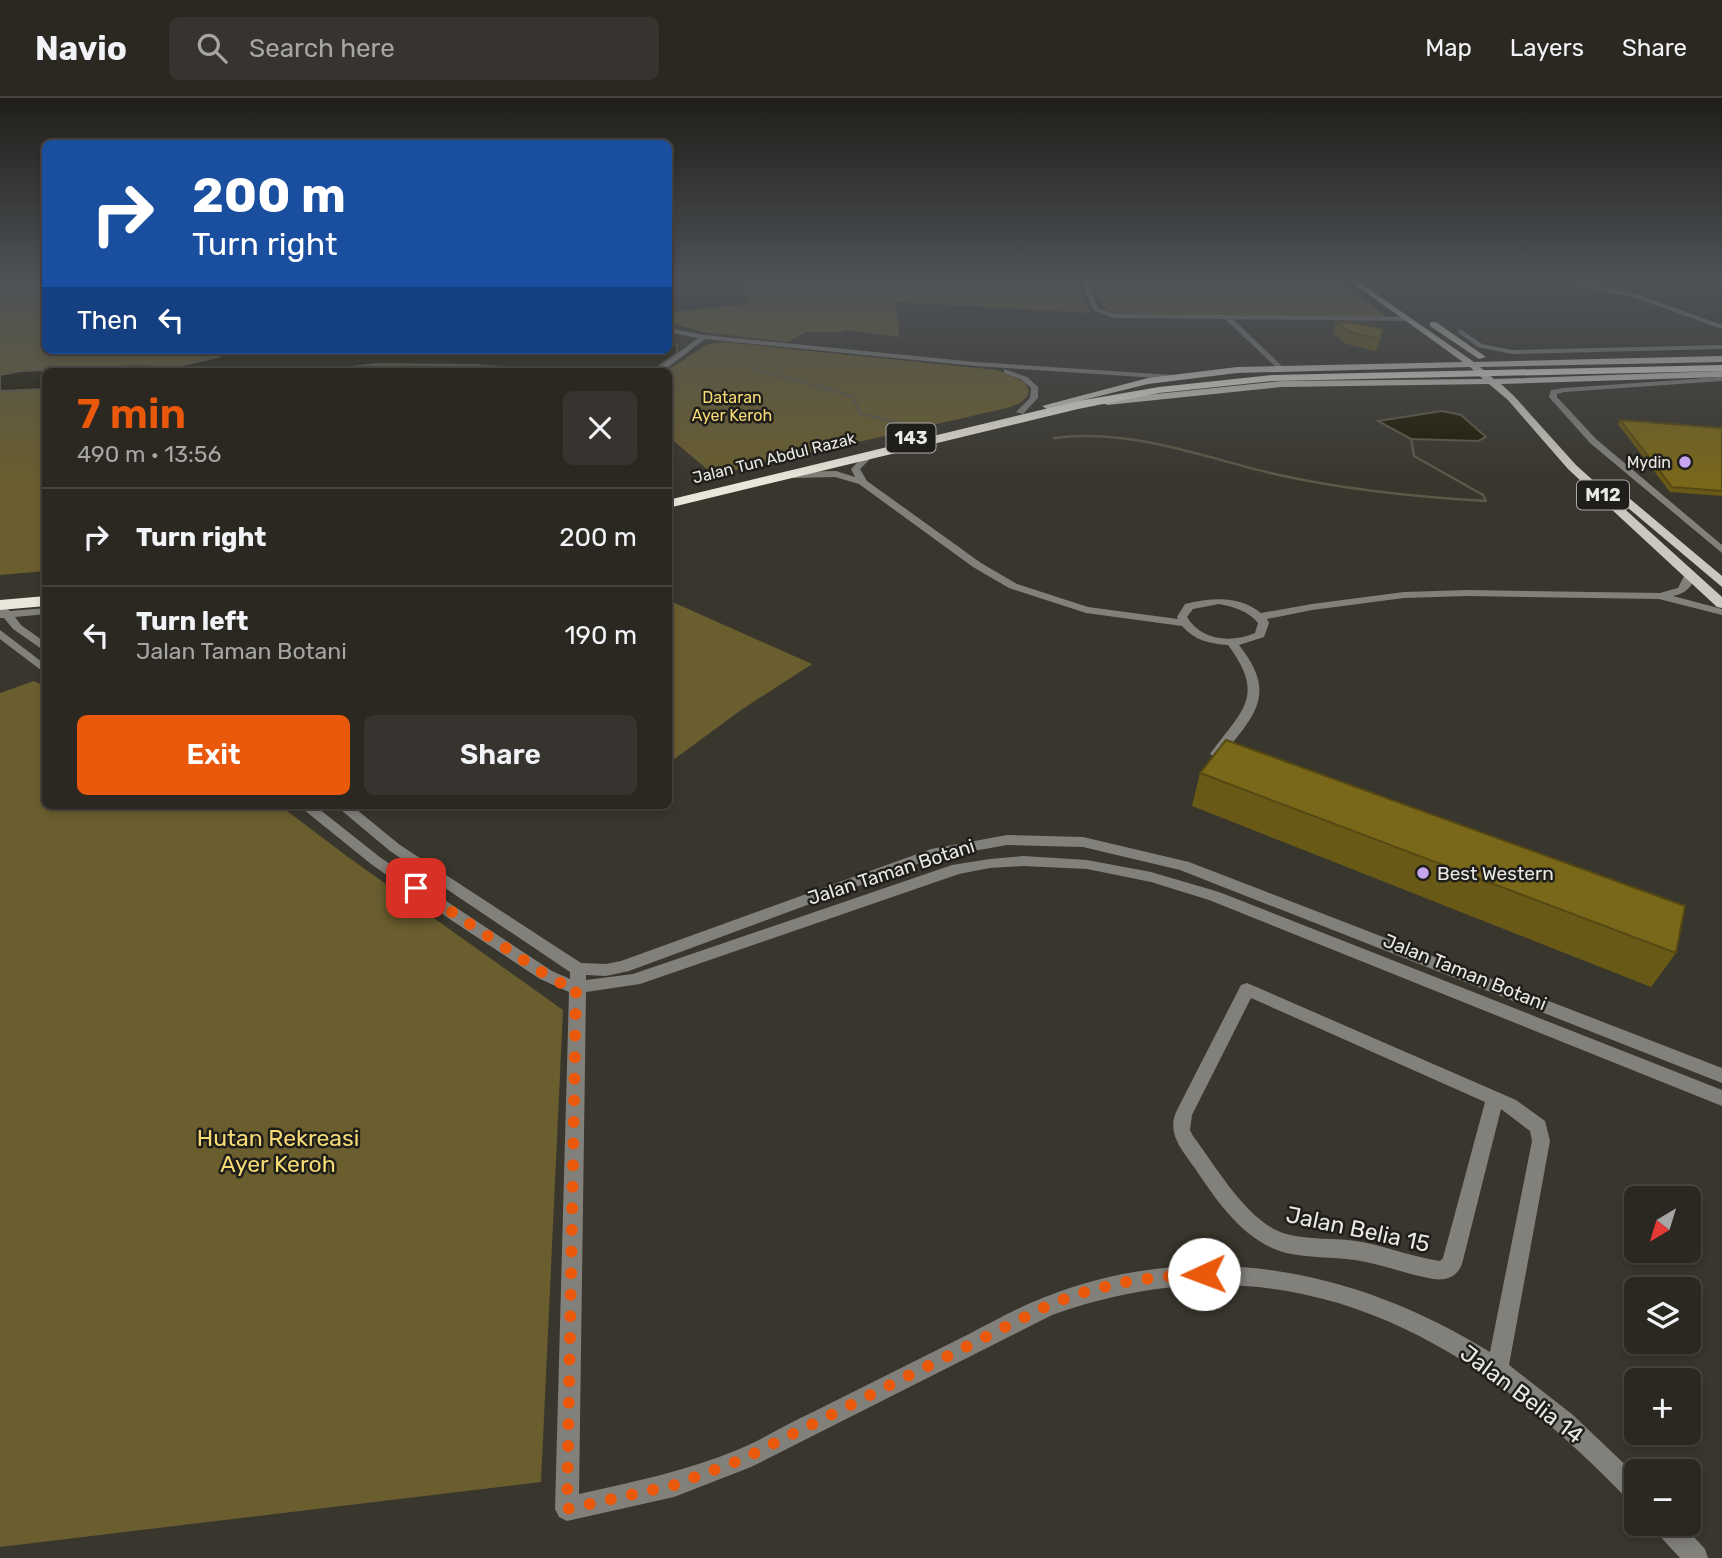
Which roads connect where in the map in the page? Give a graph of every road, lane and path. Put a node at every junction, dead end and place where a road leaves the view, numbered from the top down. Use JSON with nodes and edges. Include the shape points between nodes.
{"nodes":[{"id":1,"x":692,"y":346,"type":"edge"},
{"id":2,"x":796,"y":346,"type":"edge"},
{"id":3,"x":1257,"y":346,"type":"edge"},
{"id":4,"x":1445,"y":346,"type":"edge"},
{"id":5,"x":1466,"y":346,"type":"edge"},
{"id":6,"x":1481,"y":346,"type":"edge"},
{"id":7,"x":1661,"y":346,"type":"edge"},
{"id":8,"x":1670,"y":346,"type":"edge"},
{"id":9,"x":1722,"y":347,"type":"edge"},
{"id":10,"x":1470,"y":349,"type":"junction"},
{"id":11,"x":1450,"y":350,"type":"junction"},
{"id":12,"x":1623,"y":351,"type":"junction"},
{"id":13,"x":1722,"y":359,"type":"edge"},
{"id":14,"x":1682,"y":360,"type":"junction"},
{"id":15,"x":1608,"y":361,"type":"junction"},
{"id":16,"x":1577,"y":362,"type":"junction"},
{"id":17,"x":1525,"y":363,"type":"junction"},
{"id":18,"x":975,"y":364,"type":"junction"},
{"id":19,"x":1471,"y":364,"type":"junction"},
{"id":20,"x":1492,"y":364,"type":"junction"},
{"id":21,"x":1389,"y":365,"type":"junction"},
{"id":22,"x":1436,"y":365,"type":"junction"},
{"id":23,"x":662,"y":368,"type":"edge"},
{"id":24,"x":1279,"y":368,"type":"junction"},
{"id":25,"x":1722,"y":369,"type":"edge"},
{"id":26,"x":1173,"y":377,"type":"junction"},
{"id":27,"x":1608,"y":377,"type":"junction"},
{"id":28,"x":1722,"y":379,"type":"edge"},
{"id":29,"x":1544,"y":380,"type":"junction"},
{"id":30,"x":1457,"y":381,"type":"junction"},
{"id":31,"x":1491,"y":381,"type":"junction"},
{"id":32,"x":1510,"y":381,"type":"junction"},
{"id":33,"x":1414,"y":382,"type":"junction"},
{"id":34,"x":1517,"y":397,"type":"junction"},
{"id":35,"x":1053,"y":407,"type":"junction"},
{"id":36,"x":1020,"y":412,"type":"junction"},
{"id":37,"x":871,"y":454,"type":"junction"},
{"id":38,"x":788,"y":475,"type":"junction"},
{"id":39,"x":863,"y":482,"type":"junction"},
{"id":40,"x":672,"y":496,"type":"edge"},
{"id":41,"x":672,"y":503,"type":"edge"},
{"id":42,"x":1722,"y":550,"type":"edge"},
{"id":43,"x":1690,"y":574,"type":"junction"},
{"id":44,"x":1722,"y":583,"type":"edge"},
{"id":45,"x":42,"y":594,"type":"edge"},
{"id":46,"x":0,"y":595,"type":"edge"},
{"id":47,"x":42,"y":595,"type":"edge"},
{"id":48,"x":1659,"y":596,"type":"junction"},
{"id":49,"x":1722,"y":604,"type":"edge"},
{"id":50,"x":2,"y":609,"type":"edge"},
{"id":51,"x":42,"y":612,"type":"edge"},
{"id":52,"x":1722,"y":612,"type":"edge"},
{"id":53,"x":42,"y":614,"type":"edge"},
{"id":54,"x":1260,"y":617,"type":"junction"},
{"id":55,"x":1184,"y":623,"type":"junction"},
{"id":56,"x":18,"y":627,"type":"junction"},
{"id":57,"x":0,"y":633,"type":"edge"},
{"id":58,"x":1231,"y":642,"type":"junction"},
{"id":59,"x":42,"y":646,"type":"edge"},
{"id":60,"x":42,"y":668,"type":"edge"},
{"id":61,"x":1214,"y":757,"type":"edge"},
{"id":62,"x":310,"y":809,"type":"edge"},
{"id":63,"x":347,"y":809,"type":"edge"},
{"id":64,"x":1385,"y":944,"type":"junction"},
{"id":65,"x":577,"y":978,"type":"junction"},
{"id":66,"x":1426,"y":979,"type":"junction"},
{"id":67,"x":1722,"y":1076,"type":"edge"},
{"id":68,"x":1495,"y":1098,"type":"junction"},
{"id":69,"x":1722,"y":1098,"type":"edge"},
{"id":70,"x":1497,"y":1370,"type":"junction"},
{"id":71,"x":1624,"y":1480,"type":"edge"},
{"id":72,"x":1677,"y":1536,"type":"edge"},
{"id":73,"x":1696,"y":1558,"type":"edge"}],
"edges":[{"from":1,"to":23,"type":"street"},
{"from":2,"to":18,"type":"street"},
{"from":3,"to":24,"type":"street"},
{"from":4,"to":11,"type":"main road","number":"M12"},
{"from":5,"to":10,"type":"main road","number":"M12"},
{"from":6,"to":12,"type":"street","via":[[1504,351]]},
{"from":7,"to":12,"type":"street"},
{"from":8,"to":9,"type":"street"},
{"from":10,"to":17,"type":"main road"},
{"from":10,"to":20,"type":"main road","number":"M12"},
{"from":11,"to":19,"type":"main road","number":"M12"},
{"from":11,"to":22,"type":"main road","via":[[1450,359]]},
{"from":12,"to":14,"type":"street"},
{"from":12,"to":15,"type":"street","via":[[1624,356]]},
{"from":13,"to":14,"type":"main road"},
{"from":14,"to":15,"type":"main road"},
{"from":15,"to":16,"type":"main road"},
{"from":16,"to":17,"type":"main road"},
{"from":16,"to":27,"type":"main road","via":[[1537,367],[1562,377]]},
{"from":17,"to":20,"type":"main road"},
{"from":18,"to":26,"type":"street"},
{"from":18,"to":36,"type":"street","via":[[1030,382],[1037,398]]},
{"from":19,"to":20,"type":"main road"},
{"from":19,"to":22,"type":"main road"},
{"from":19,"to":31,"type":"main road","number":"M12"},
{"from":20,"to":32,"type":"main road","number":"M12"},
{"from":21,"to":22,"type":"main road"},
{"from":21,"to":24,"type":"main road"},
{"from":21,"to":33,"type":"main road","via":[[1423,368],[1440,377]]},
{"from":24,"to":26,"type":"main road"},
{"from":25,"to":27,"type":"main road"},
{"from":25,"to":35,"type":"highway","name":"Jalan Tun Abdul Razak","number":"143","via":[[1228,380]]},
{"from":26,"to":35,"type":"main road","via":[[1098,392]]},
{"from":27,"to":29,"type":"main road"},
{"from":28,"to":42,"type":"street","via":[[1564,390],[1553,397],[1593,441]]},
{"from":29,"to":32,"type":"main road"},
{"from":29,"to":34,"type":"main road"},
{"from":30,"to":31,"type":"main road"},
{"from":30,"to":33,"type":"main road"},
{"from":30,"to":34,"type":"main road"},
{"from":31,"to":32,"type":"main road"},
{"from":31,"to":34,"type":"main road","number":"M12"},
{"from":32,"to":34,"type":"main road","number":"M12"},
{"from":33,"to":35,"type":"main road","via":[[1255,386]]},
{"from":34,"to":43,"type":"main road","number":"M12","via":[[1573,467]]},
{"from":34,"to":44,"type":"main road","number":"M12","via":[[1588,468]]},
{"from":35,"to":36,"type":"highway","name":"Jalan Tun Abdul Razak","number":"143"},
{"from":35,"to":37,"type":"highway","name":"Jalan Tun Abdul Razak","number":"143"},
{"from":36,"to":40,"type":"highway","name":"Jalan Tun Abdul Razak","number":"143"},
{"from":37,"to":38,"type":"highway","name":"Jalan Tun Abdul Razak","number":"143"},
{"from":37,"to":39,"type":"street","via":[[855,469]]},
{"from":38,"to":39,"type":"street","via":[[824,472]]},
{"from":38,"to":41,"type":"highway","name":"Jalan Tun Abdul Razak","number":"143"},
{"from":39,"to":55,"type":"street","via":[[1013,586],[1086,610]]},
{"from":43,"to":48,"type":"street","via":[[1682,590]]},
{"from":43,"to":49,"type":"main road","number":"M12"},
{"from":45,"to":46,"type":"highway"},
{"from":47,"to":50,"type":"highway"},
{"from":48,"to":52,"type":"street"},
{"from":48,"to":54,"type":"street","via":[[1404,595]]},
{"from":50,"to":51,"type":"street"},
{"from":50,"to":56,"type":"street"},
{"from":53,"to":56,"type":"street"},
{"from":54,"to":55,"type":"street","via":[[1243,607],[1208,601],[1184,611]]},
{"from":54,"to":58,"type":"street","via":[[1264,623],[1260,635]]},
{"from":55,"to":58,"type":"street","via":[[1207,638]]},
{"from":56,"to":59,"type":"street"},
{"from":57,"to":60,"type":"street"},
{"from":58,"to":61,"type":"street","via":[[1251,671],[1253,707]]},
{"from":62,"to":65,"type":"street","name":"Jalan Taman Botani","via":[[376,861],[546,975],[563,984]]},
{"from":63,"to":65,"type":"street"},
{"from":64,"to":65,"type":"street","name":"Jalan Taman Botani","via":[[1184,866],[1083,842],[1007,839],[931,854],[623,967]]},
{"from":64,"to":66,"type":"street","via":[[1399,962]]},
{"from":64,"to":67,"type":"street","name":"Jalan Taman Botani"},
{"from":65,"to":66,"type":"street","name":"Jalan Taman Botani","via":[[634,980],[957,869],[1044,859],[1109,866],[1182,885]]},
{"from":65,"to":70,"type":"street","name":"Jalan Belia 14","via":[[567,1509],[674,1485],[743,1459],[1047,1306],[1122,1282],[1204,1274],[1325,1288],[1429,1328]]},
{"from":66,"to":69,"type":"street","name":"Jalan Taman Botani"},
{"from":68,"to":68,"type":"street","name":"Jalan Belia 15","via":[[1247,989],[1183,1115],[1181,1130],[1251,1224],[1266,1234],[1283,1242],[1364,1252],[1443,1271],[1452,1264]]},
{"from":68,"to":70,"type":"street","name":"Jalan Belia 15","via":[[1538,1127],[1541,1140]]},
{"from":70,"to":71,"type":"street","name":"Jalan Belia 14","via":[[1572,1430]]},
{"from":72,"to":73,"type":"street"}]}
